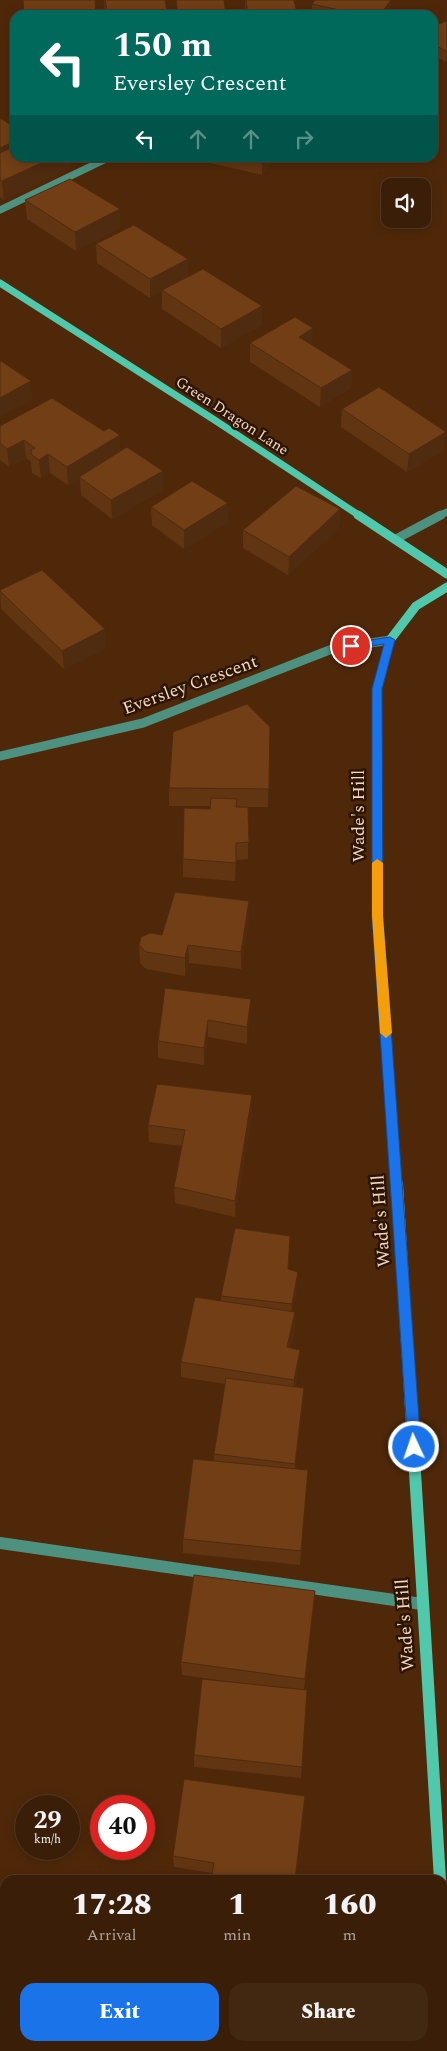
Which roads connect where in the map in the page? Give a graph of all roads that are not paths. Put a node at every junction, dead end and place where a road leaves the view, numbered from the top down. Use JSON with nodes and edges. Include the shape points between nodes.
{"nodes":[{"id":1,"x":100,"y":162,"type":"edge"},
{"id":2,"x":0,"y":210,"type":"edge"},
{"id":3,"x":0,"y":283,"type":"edge"},
{"id":4,"x":447,"y":512,"type":"edge"},
{"id":5,"x":396,"y":539,"type":"junction"},
{"id":6,"x":447,"y":574,"type":"edge"},
{"id":7,"x":447,"y":587,"type":"edge"},
{"id":8,"x":390,"y":640,"type":"junction"},
{"id":9,"x":0,"y":756,"type":"edge"},
{"id":10,"x":0,"y":1543,"type":"edge"},
{"id":11,"x":422,"y":1604,"type":"junction"},
{"id":12,"x":440,"y":1875,"type":"edge"}],
"edges":[{"from":1,"to":2,"type":"street"},
{"from":3,"to":5,"type":"street","name":"Green Dragon Lane"},
{"from":4,"to":5,"type":"street"},
{"from":5,"to":6,"type":"street","name":"Green Dragon Lane"},
{"from":7,"to":8,"type":"street","name":"Wade's Hill","via":[[416,606]]},
{"from":8,"to":9,"type":"street","name":"Eversley Crescent","via":[[332,649],[143,723]]},
{"from":8,"to":11,"type":"street","name":"Wade's Hill","via":[[377,689],[378,916],[410,1368]]},
{"from":10,"to":11,"type":"street"},
{"from":11,"to":12,"type":"street","name":"Wade's Hill"}]}
